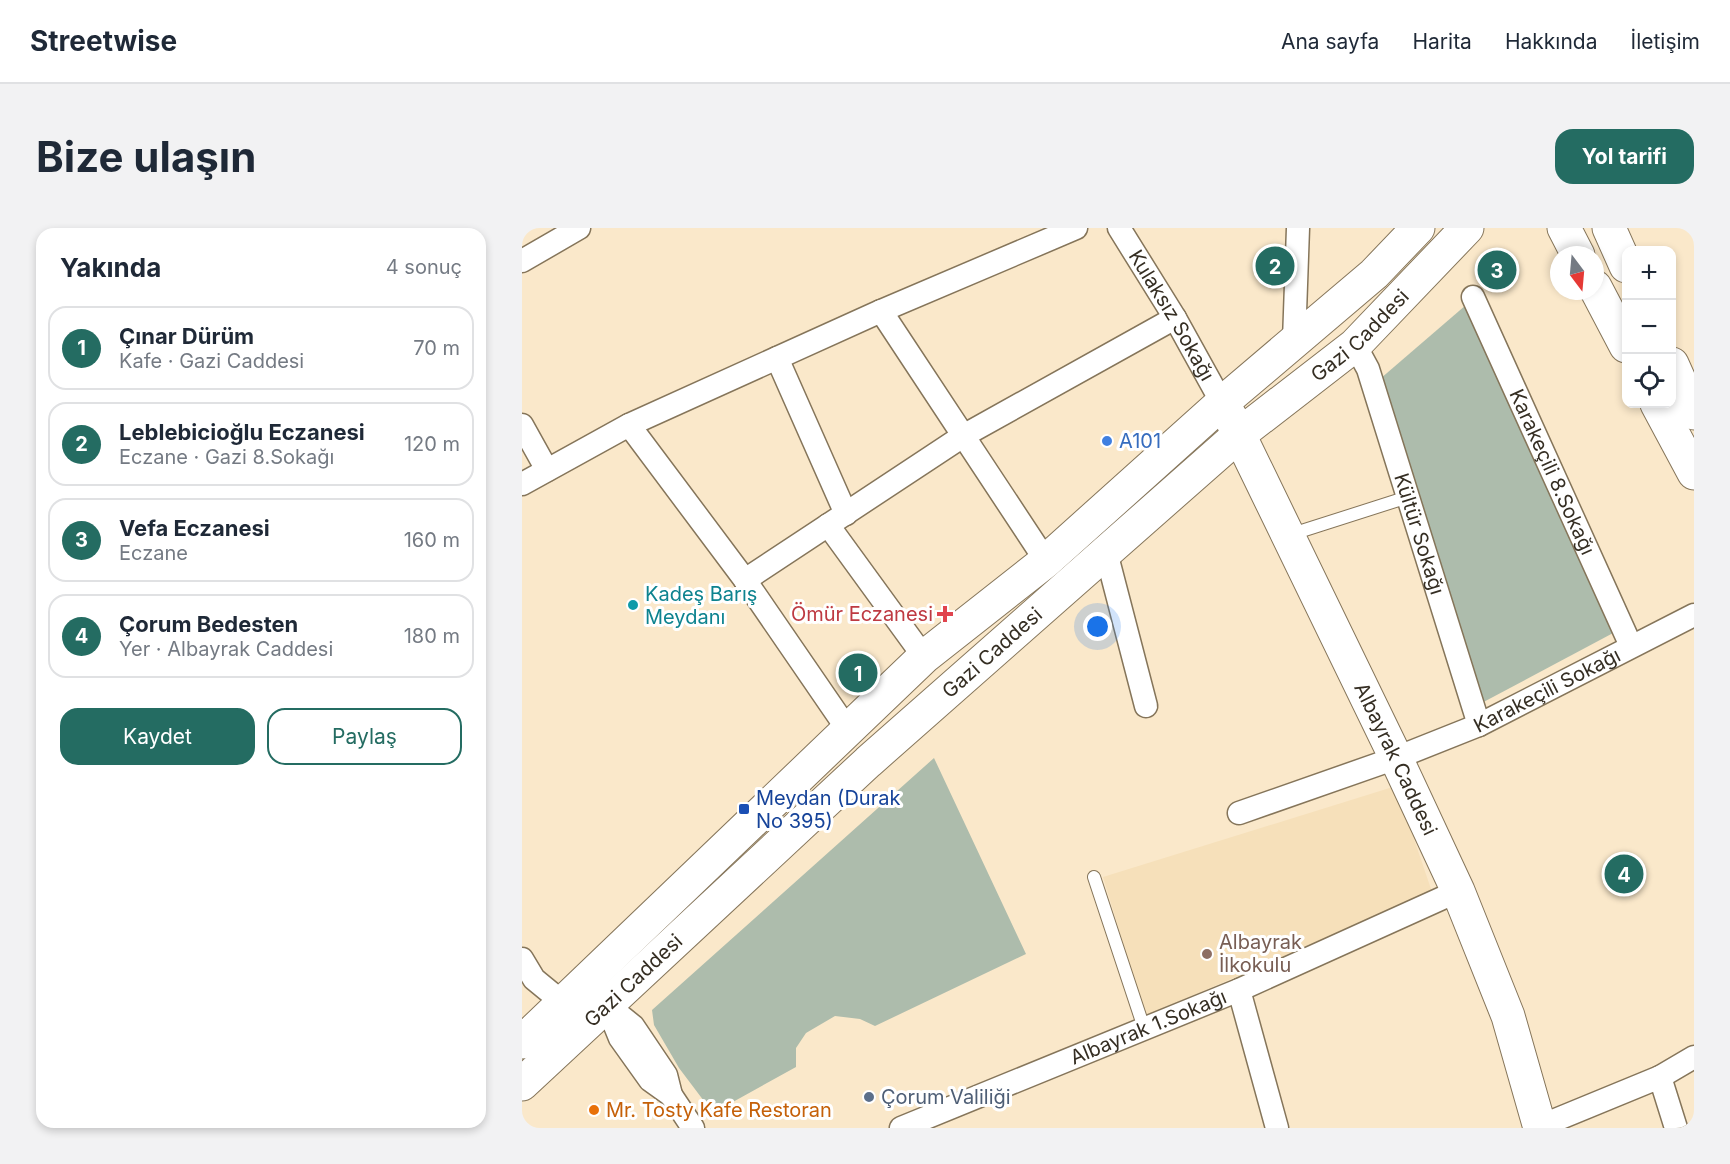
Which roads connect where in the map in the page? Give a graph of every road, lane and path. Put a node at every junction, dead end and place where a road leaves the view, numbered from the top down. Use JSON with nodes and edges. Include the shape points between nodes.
{"nodes":[{"id":1,"x":579,"y":228,"type":"edge"},
{"id":2,"x":1076,"y":228,"type":"edge"},
{"id":3,"x":1119,"y":228,"type":"edge"},
{"id":4,"x":1298,"y":228,"type":"edge"},
{"id":5,"x":1418,"y":228,"type":"edge"},
{"id":6,"x":1467,"y":228,"type":"edge"},
{"id":7,"x":1564,"y":228,"type":"edge"},
{"id":8,"x":1609,"y":228,"type":"edge"},
{"id":9,"x":1573,"y":246,"type":"edge"},
{"id":10,"x":1622,"y":257,"type":"edge"},
{"id":11,"x":522,"y":261,"type":"edge"},
{"id":12,"x":1473,"y":297,"type":"dead end"},
{"id":13,"x":1602,"y":300,"type":"edge"},
{"id":14,"x":881,"y":311,"type":"junction"},
{"id":15,"x":1175,"y":318,"type":"junction"},
{"id":16,"x":1622,"y":338,"type":"edge"},
{"id":17,"x":1294,"y":341,"type":"junction"},
{"id":18,"x":1355,"y":345,"type":"junction"},
{"id":19,"x":777,"y":358,"type":"junction"},
{"id":20,"x":1676,"y":375,"type":"edge"},
{"id":21,"x":1222,"y":403,"type":"junction"},
{"id":22,"x":1659,"y":408,"type":"edge"},
{"id":23,"x":1694,"y":413,"type":"edge"},
{"id":24,"x":522,"y":425,"type":"edge"},
{"id":25,"x":629,"y":425,"type":"junction"},
{"id":26,"x":1240,"y":434,"type":"junction"},
{"id":27,"x":963,"y":435,"type":"junction"},
{"id":28,"x":1694,"y":472,"type":"edge"},
{"id":29,"x":531,"y":474,"type":"edge"},
{"id":30,"x":1408,"y":497,"type":"junction"},
{"id":31,"x":837,"y":519,"type":"junction"},
{"id":32,"x":1288,"y":536,"type":"junction"},
{"id":33,"x":1106,"y":552,"type":"junction"},
{"id":34,"x":1046,"y":561,"type":"junction"},
{"id":35,"x":745,"y":580,"type":"junction"},
{"id":36,"x":1694,"y":615,"type":"edge"},
{"id":37,"x":1631,"y":646,"type":"junction"},
{"id":38,"x":924,"y":657,"type":"junction"},
{"id":39,"x":1146,"y":706,"type":"dead end"},
{"id":40,"x":1479,"y":725,"type":"junction"},
{"id":41,"x":848,"y":730,"type":"junction"},
{"id":42,"x":1396,"y":758,"type":"junction"},
{"id":43,"x":1239,"y":813,"type":"dead end"},
{"id":44,"x":1094,"y":877,"type":"dead end"},
{"id":45,"x":1458,"y":891,"type":"junction"},
{"id":46,"x":522,"y":959,"type":"edge"},
{"id":47,"x":1239,"y":990,"type":"junction"},
{"id":48,"x":562,"y":1002,"type":"junction"},
{"id":49,"x":607,"y":1005,"type":"junction"},
{"id":50,"x":1144,"y":1028,"type":"junction"},
{"id":51,"x":522,"y":1042,"type":"edge"},
{"id":52,"x":1694,"y":1057,"type":"edge"},
{"id":53,"x":1660,"y":1077,"type":"junction"},
{"id":54,"x":522,"y":1084,"type":"edge"},
{"id":55,"x":1538,"y":1127,"type":"edge"},
{"id":56,"x":693,"y":1128,"type":"edge"},
{"id":57,"x":901,"y":1128,"type":"edge"},
{"id":58,"x":1277,"y":1128,"type":"edge"},
{"id":59,"x":1676,"y":1128,"type":"edge"}],
"edges":[{"from":1,"to":11,"type":"street"},
{"from":2,"to":14,"type":"street"},
{"from":3,"to":15,"type":"street","name":"Kulaksız Sokağı"},
{"from":4,"to":17,"type":"street"},
{"from":5,"to":17,"type":"street","name":"Gazi Caddesi","via":[[1374,274]]},
{"from":6,"to":18,"type":"street","name":"Gazi Caddesi"},
{"from":7,"to":9,"type":"street"},
{"from":8,"to":10,"type":"street"},
{"from":12,"to":37,"type":"street","name":"Karakeçili 8.Sokağı"},
{"from":13,"to":16,"type":"street"},
{"from":14,"to":19,"type":"street"},
{"from":14,"to":27,"type":"street"},
{"from":15,"to":21,"type":"street","name":"Kulaksız Sokağı"},
{"from":15,"to":27,"type":"street"},
{"from":17,"to":21,"type":"street","name":"Gazi Caddesi"},
{"from":18,"to":26,"type":"street","name":"Gazi Caddesi"},
{"from":18,"to":30,"type":"street","name":"Kültür Sokağı","via":[[1368,369]]},
{"from":19,"to":25,"type":"street"},
{"from":19,"to":31,"type":"street"},
{"from":20,"to":23,"type":"street"},
{"from":21,"to":26,"type":"street","name":"Albayrak Caddesi"},
{"from":21,"to":34,"type":"street","name":"Gazi Caddesi"},
{"from":22,"to":28,"type":"street"},
{"from":24,"to":29,"type":"street"},
{"from":25,"to":29,"type":"street"},
{"from":25,"to":35,"type":"street"},
{"from":26,"to":32,"type":"street","name":"Albayrak Caddesi"},
{"from":26,"to":33,"type":"street","name":"Gazi Caddesi"},
{"from":27,"to":31,"type":"street"},
{"from":27,"to":34,"type":"street"},
{"from":30,"to":32,"type":"lane"},
{"from":30,"to":40,"type":"street","name":"Kültür Sokağı"},
{"from":31,"to":35,"type":"street"},
{"from":31,"to":38,"type":"street"},
{"from":32,"to":42,"type":"street","name":"Albayrak Caddesi"},
{"from":33,"to":39,"type":"street"},
{"from":33,"to":49,"type":"street","name":"Gazi Caddesi","via":[[868,762]]},
{"from":34,"to":38,"type":"street","name":"Gazi Caddesi"},
{"from":35,"to":41,"type":"street"},
{"from":36,"to":37,"type":"street","name":"Karakeçili Sokağı"},
{"from":37,"to":40,"type":"street","name":"Karakeçili Sokağı"},
{"from":38,"to":41,"type":"street","name":"Gazi Caddesi"},
{"from":40,"to":42,"type":"street","name":"Karakeçili Sokağı"},
{"from":41,"to":48,"type":"street","name":"Gazi Caddesi"},
{"from":42,"to":43,"type":"street","name":"Karakeçili Sokağı"},
{"from":42,"to":45,"type":"street","name":"Albayrak Caddesi"},
{"from":44,"to":50,"type":"lane"},
{"from":45,"to":47,"type":"street","name":"Albayrak 1.Sokağı"},
{"from":45,"to":55,"type":"street","name":"Albayrak Caddesi","via":[[1508,1016]]},
{"from":46,"to":48,"type":"street","via":[[534,979]]},
{"from":47,"to":50,"type":"street","name":"Albayrak 1.Sokağı"},
{"from":47,"to":58,"type":"street"},
{"from":48,"to":49,"type":"street"},
{"from":48,"to":51,"type":"street","name":"Gazi Caddesi"},
{"from":49,"to":54,"type":"street","name":"Gazi Caddesi"},
{"from":49,"to":56,"type":"street","via":[[633,1026],[666,1075],[671,1095]]},
{"from":50,"to":57,"type":"street","name":"Albayrak 1.Sokağı"},
{"from":52,"to":53,"type":"street"},
{"from":53,"to":55,"type":"street"},
{"from":53,"to":59,"type":"street"}]}
